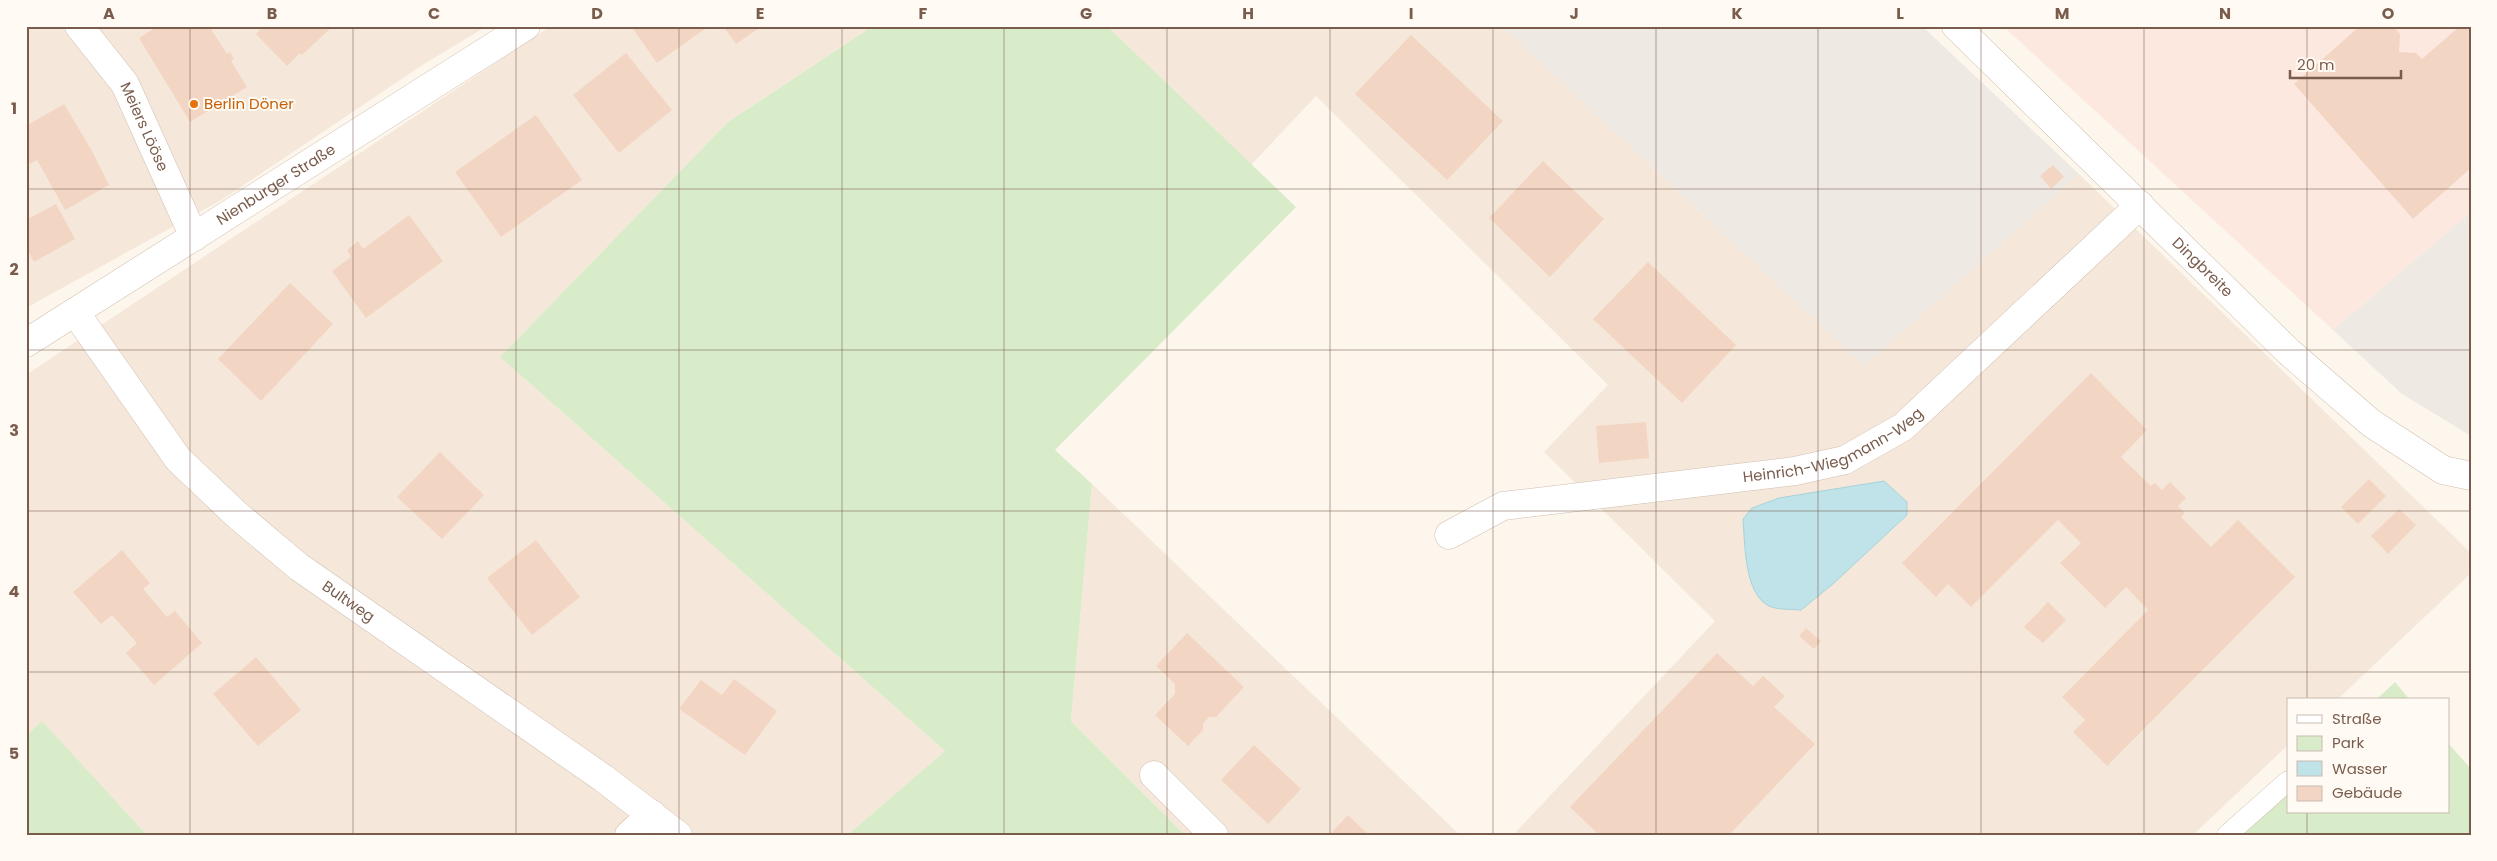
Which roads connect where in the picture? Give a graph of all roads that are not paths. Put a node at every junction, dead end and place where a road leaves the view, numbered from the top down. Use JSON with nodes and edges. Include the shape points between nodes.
{"nodes":[{"id":1,"x":80,"y":26,"type":"edge"},
{"id":2,"x":526,"y":26,"type":"edge"},
{"id":3,"x":1956,"y":26,"type":"edge"},
{"id":4,"x":2140,"y":205,"type":"junction"},
{"id":5,"x":194,"y":238,"type":"junction"},
{"id":6,"x":75,"y":312,"type":"junction"},
{"id":7,"x":26,"y":343,"type":"edge"},
{"id":8,"x":2471,"y":476,"type":"edge"},
{"id":9,"x":1450,"y":535,"type":"dead end"},
{"id":10,"x":1154,"y":775,"type":"dead end"},
{"id":11,"x":2287,"y":782,"type":"edge"},
{"id":12,"x":652,"y":814,"type":"junction"},
{"id":13,"x":630,"y":835,"type":"edge"},
{"id":14,"x":678,"y":835,"type":"edge"},
{"id":15,"x":1214,"y":835,"type":"edge"},
{"id":16,"x":2226,"y":835,"type":"edge"}],
"edges":[{"from":1,"to":5,"type":"street","name":"Meiers Lööse","via":[[125,84]]},
{"from":2,"to":5,"type":"street","name":"Nienburger Straße"},
{"from":3,"to":4,"type":"street","name":"Dingbreite"},
{"from":4,"to":8,"type":"street","name":"Dingbreite","via":[[2290,352],[2371,423],[2443,470]]},
{"from":4,"to":9,"type":"street","name":"Heinrich-Wiegmann-Weg","via":[[1903,427],[1845,460],[1795,471],[1504,506]]},
{"from":5,"to":6,"type":"street","name":"Nienburger Straße"},
{"from":6,"to":7,"type":"street","name":"Nienburger Straße"},
{"from":6,"to":12,"type":"street","name":"Bultweg","via":[[178,459],[237,515],[299,567]]},
{"from":10,"to":15,"type":"street"},
{"from":11,"to":16,"type":"lane"},
{"from":12,"to":13,"type":"street"},
{"from":12,"to":14,"type":"street","name":"Bultweg"}]}
